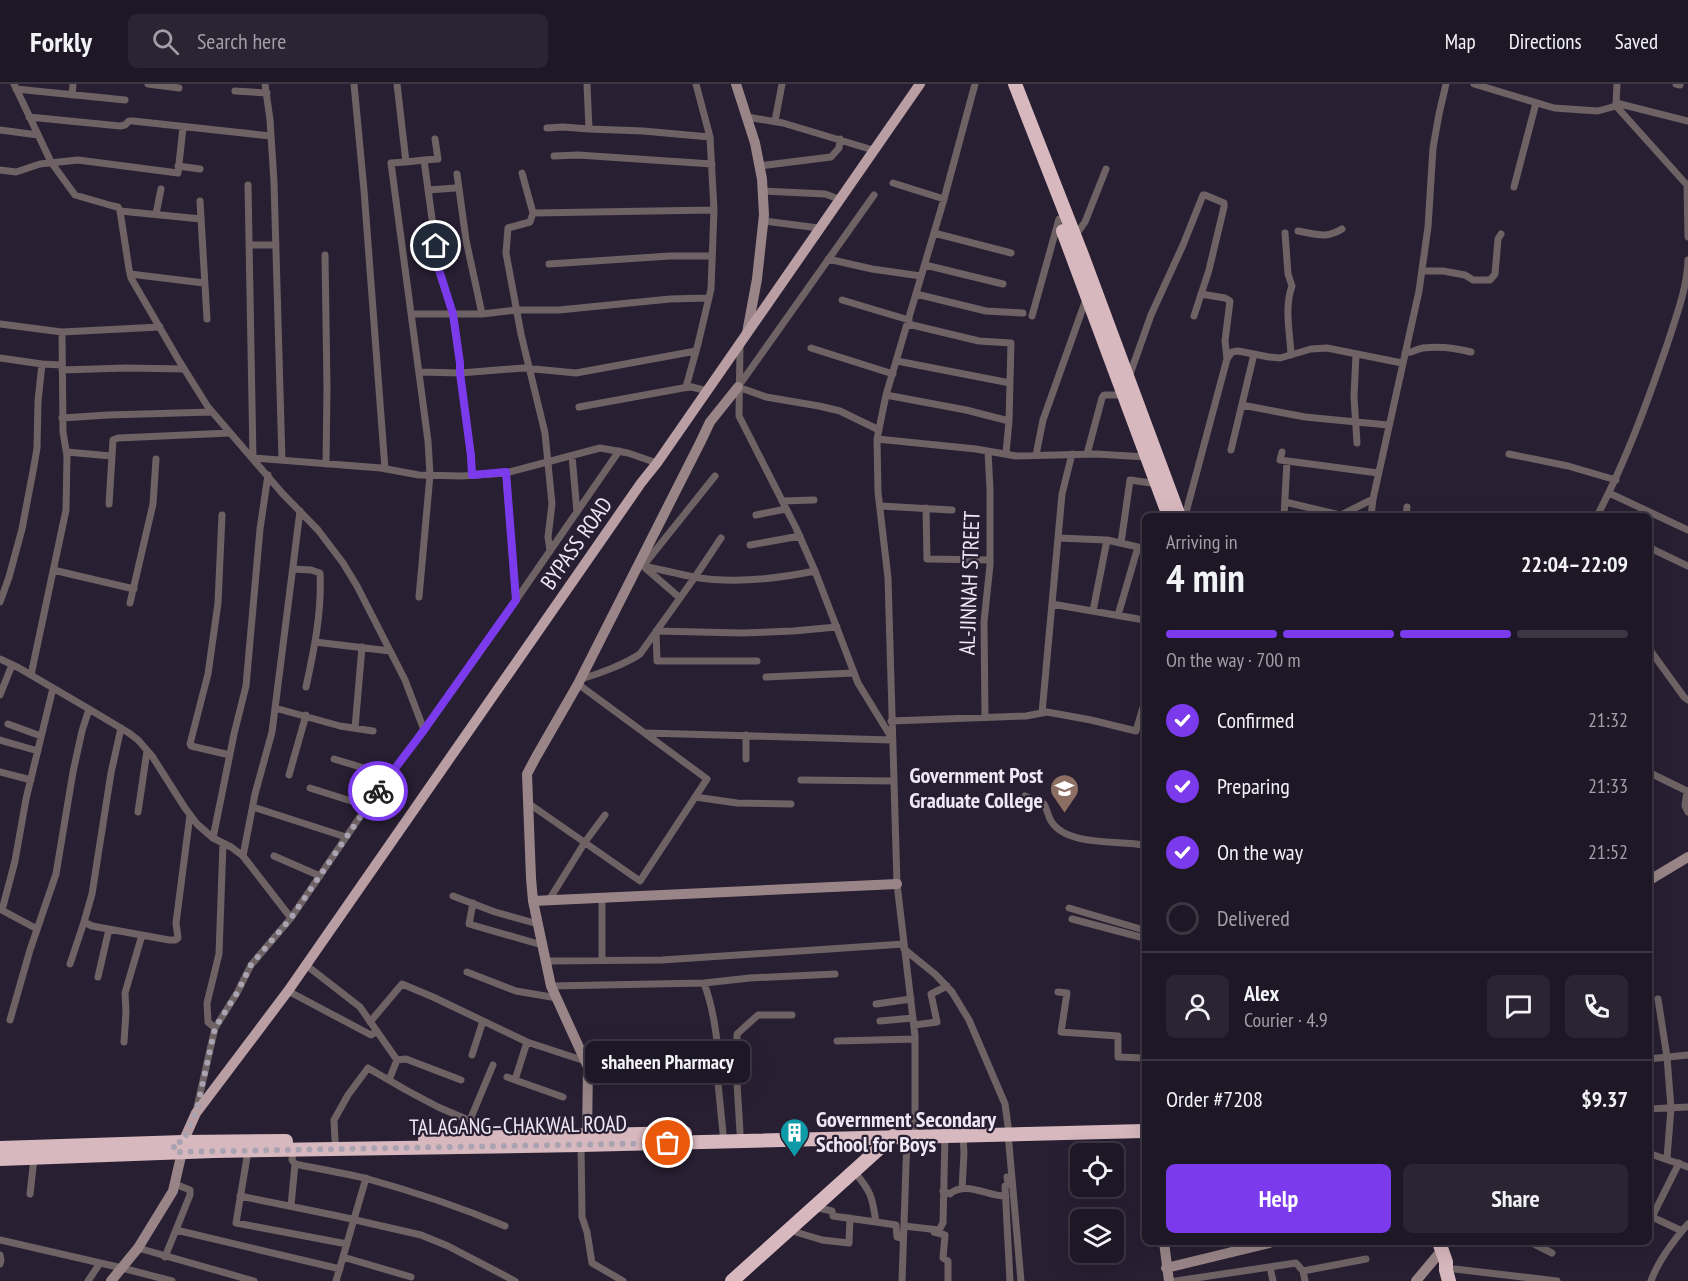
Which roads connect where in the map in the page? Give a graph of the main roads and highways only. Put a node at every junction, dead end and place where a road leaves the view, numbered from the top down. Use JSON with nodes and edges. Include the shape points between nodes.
{"nodes":[{"id":1,"x":920,"y":84,"type":"edge"},
{"id":2,"x":1007,"y":84,"type":"edge"},
{"id":3,"x":1015,"y":84,"type":"edge"},
{"id":4,"x":1168,"y":513,"type":"edge"},
{"id":5,"x":1178,"y":513,"type":"edge"},
{"id":6,"x":1142,"y":1123,"type":"edge"},
{"id":7,"x":1008,"y":1130,"type":"junction"},
{"id":8,"x":1142,"y":1131,"type":"edge"},
{"id":9,"x":903,"y":1133,"type":"junction"},
{"id":10,"x":804,"y":1136,"type":"junction"},
{"id":11,"x":584,"y":1140,"type":"junction"},
{"id":12,"x":185,"y":1147,"type":"junction"},
{"id":13,"x":0,"y":1148,"type":"edge"},
{"id":14,"x":0,"y":1159,"type":"edge"},
{"id":15,"x":732,"y":1281,"type":"edge"}],
"edges":[{"from":1,"to":12,"type":"main road","name":"BYPASS ROAD","via":[[288,991],[196,1113]]},
{"from":2,"to":4,"type":"highway"},
{"from":3,"to":5,"type":"highway"},
{"from":6,"to":7,"type":"highway","name":"TALAGANG–CHAKWAL ROAD"},
{"from":7,"to":8,"type":"highway","name":"TALAGANG–CHAKWAL ROAD"},
{"from":7,"to":9,"type":"highway","name":"TALAGANG–CHAKWAL ROAD"},
{"from":7,"to":9,"type":"highway","name":"TALAGANG–CHAKWAL ROAD","via":[[945,1136]]},
{"from":9,"to":10,"type":"highway","name":"TALAGANG–CHAKWAL ROAD"},
{"from":9,"to":15,"type":"highway","via":[[854,1171]]},
{"from":10,"to":11,"type":"highway","name":"TALAGANG–CHAKWAL ROAD"},
{"from":10,"to":11,"type":"highway","name":"TALAGANG–CHAKWAL ROAD","via":[[740,1132]]},
{"from":11,"to":12,"type":"highway","name":"TALAGANG–CHAKWAL ROAD","via":[[335,1140]]},
{"from":11,"to":12,"type":"highway","name":"TALAGANG–CHAKWAL ROAD","via":[[294,1157]]},
{"from":12,"to":13,"type":"highway","name":"TALAGANG–CHAKWAL ROAD"},
{"from":12,"to":14,"type":"highway","name":"TALAGANG–CHAKWAL ROAD"}]}
